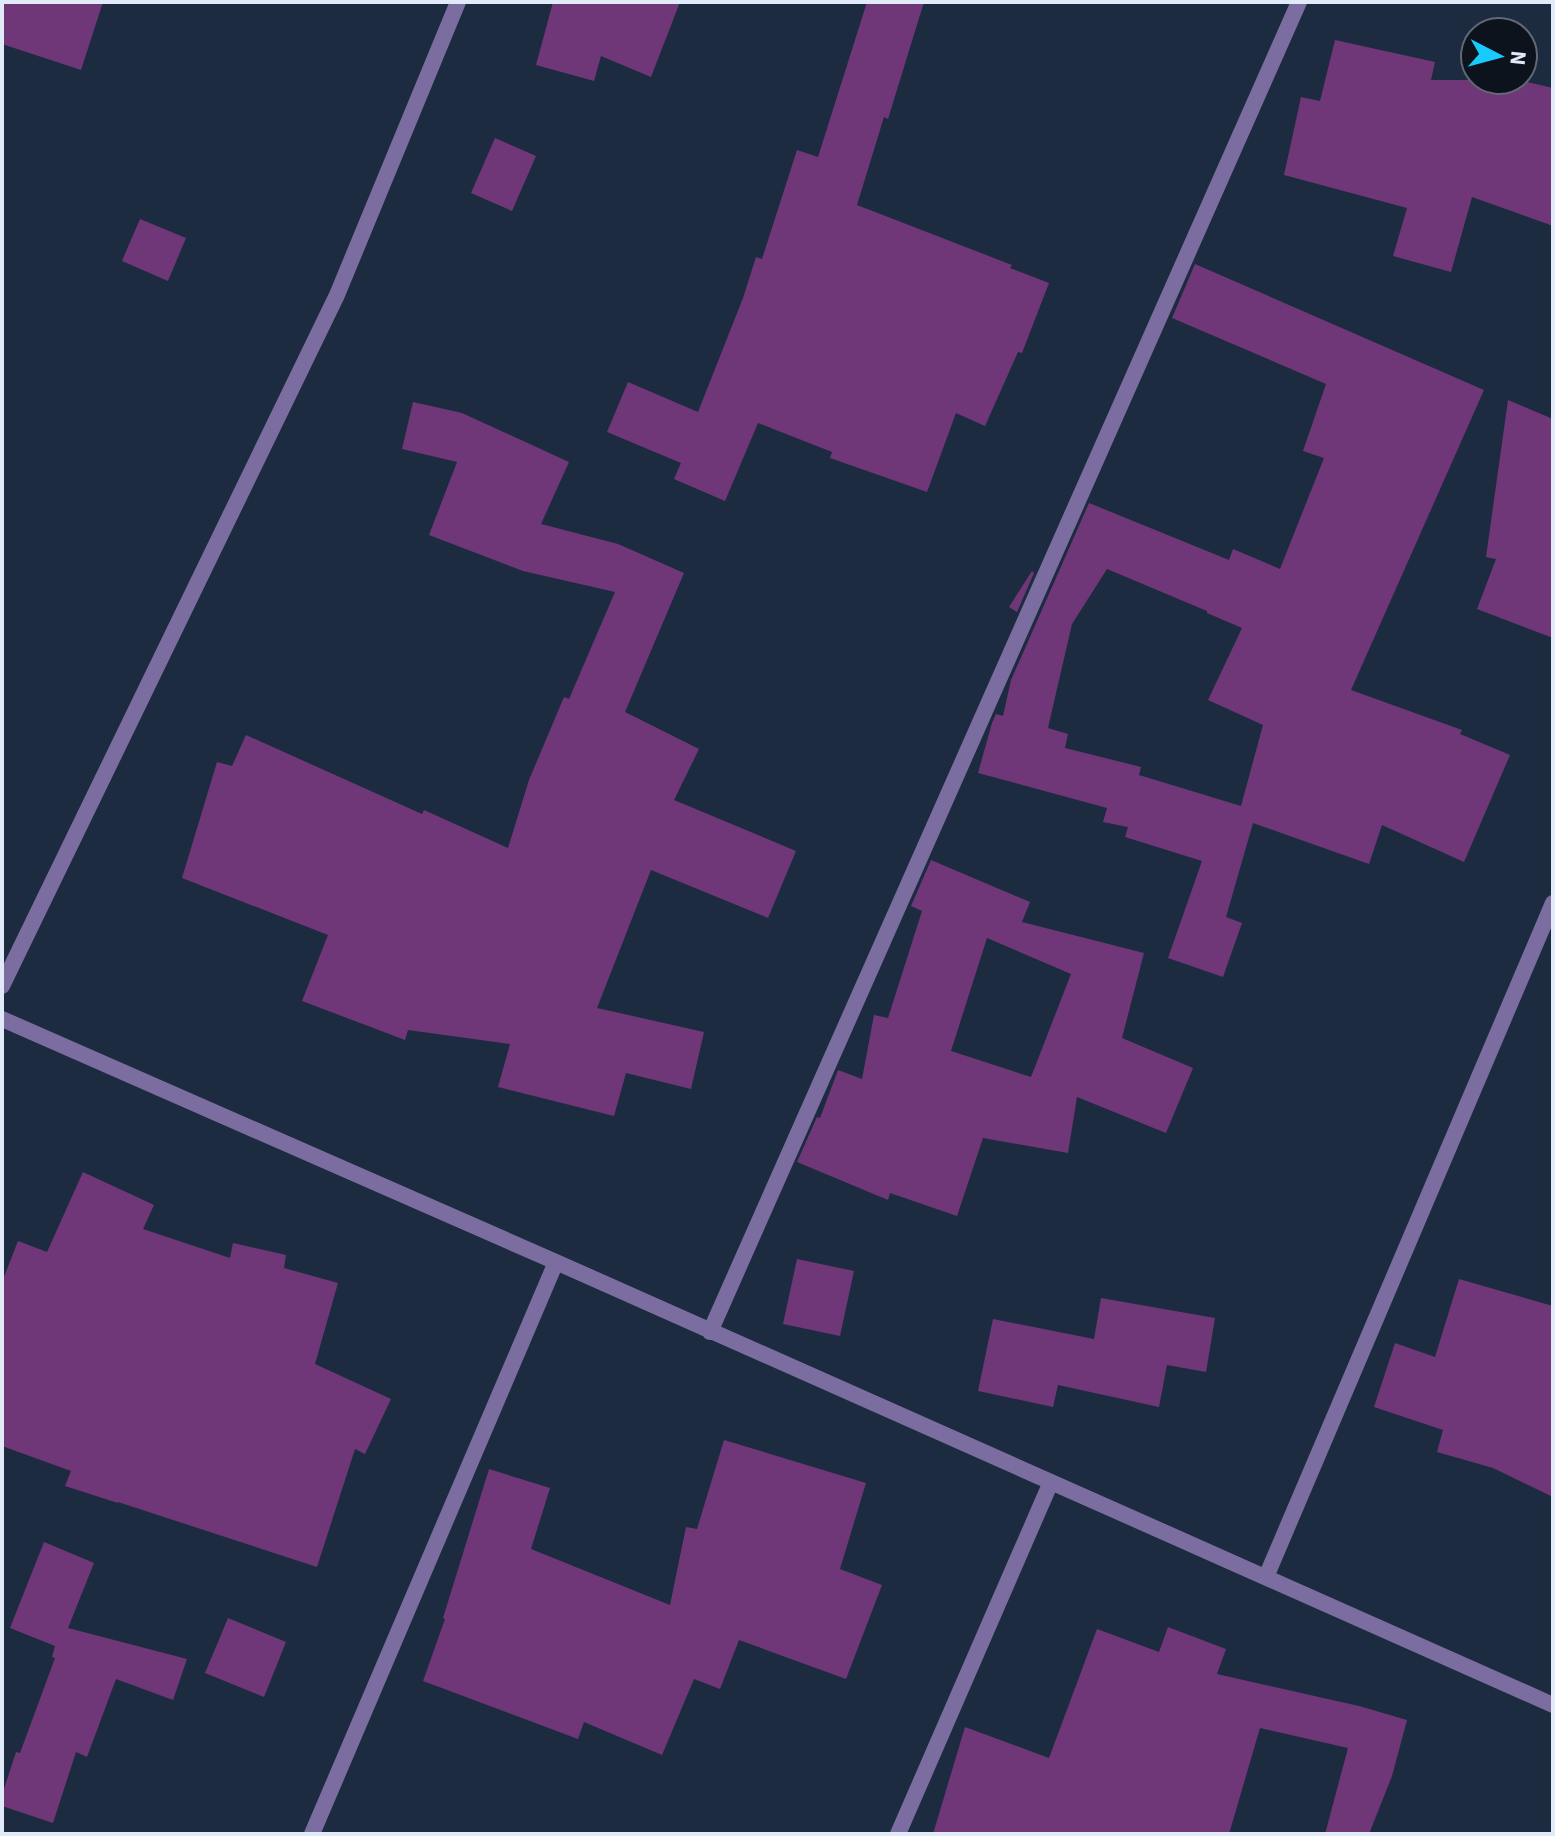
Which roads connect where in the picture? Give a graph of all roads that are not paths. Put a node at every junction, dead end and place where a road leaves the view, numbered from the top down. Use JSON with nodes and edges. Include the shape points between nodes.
{"nodes":[{"id":1,"x":458,"y":2,"type":"edge"},
{"id":2,"x":1299,"y":2,"type":"edge"},
{"id":3,"x":1553,"y":903,"type":"edge"},
{"id":4,"x":2,"y":986,"type":"edge"},
{"id":5,"x":2,"y":1019,"type":"edge"},
{"id":6,"x":556,"y":1262,"type":"junction"},
{"id":7,"x":710,"y":1332,"type":"junction"},
{"id":8,"x":1051,"y":1482,"type":"junction"},
{"id":9,"x":1266,"y":1577,"type":"junction"},
{"id":10,"x":1553,"y":1705,"type":"edge"},
{"id":11,"x":312,"y":1834,"type":"edge"},
{"id":12,"x":898,"y":1834,"type":"edge"}],
"edges":[{"from":1,"to":4,"type":"street","via":[[337,295]]},
{"from":2,"to":7,"type":"street"},
{"from":3,"to":9,"type":"street"},
{"from":5,"to":6,"type":"street"},
{"from":6,"to":7,"type":"street"},
{"from":6,"to":11,"type":"street"},
{"from":7,"to":8,"type":"street"},
{"from":8,"to":9,"type":"street"},
{"from":8,"to":12,"type":"street"},
{"from":9,"to":10,"type":"street"}]}
